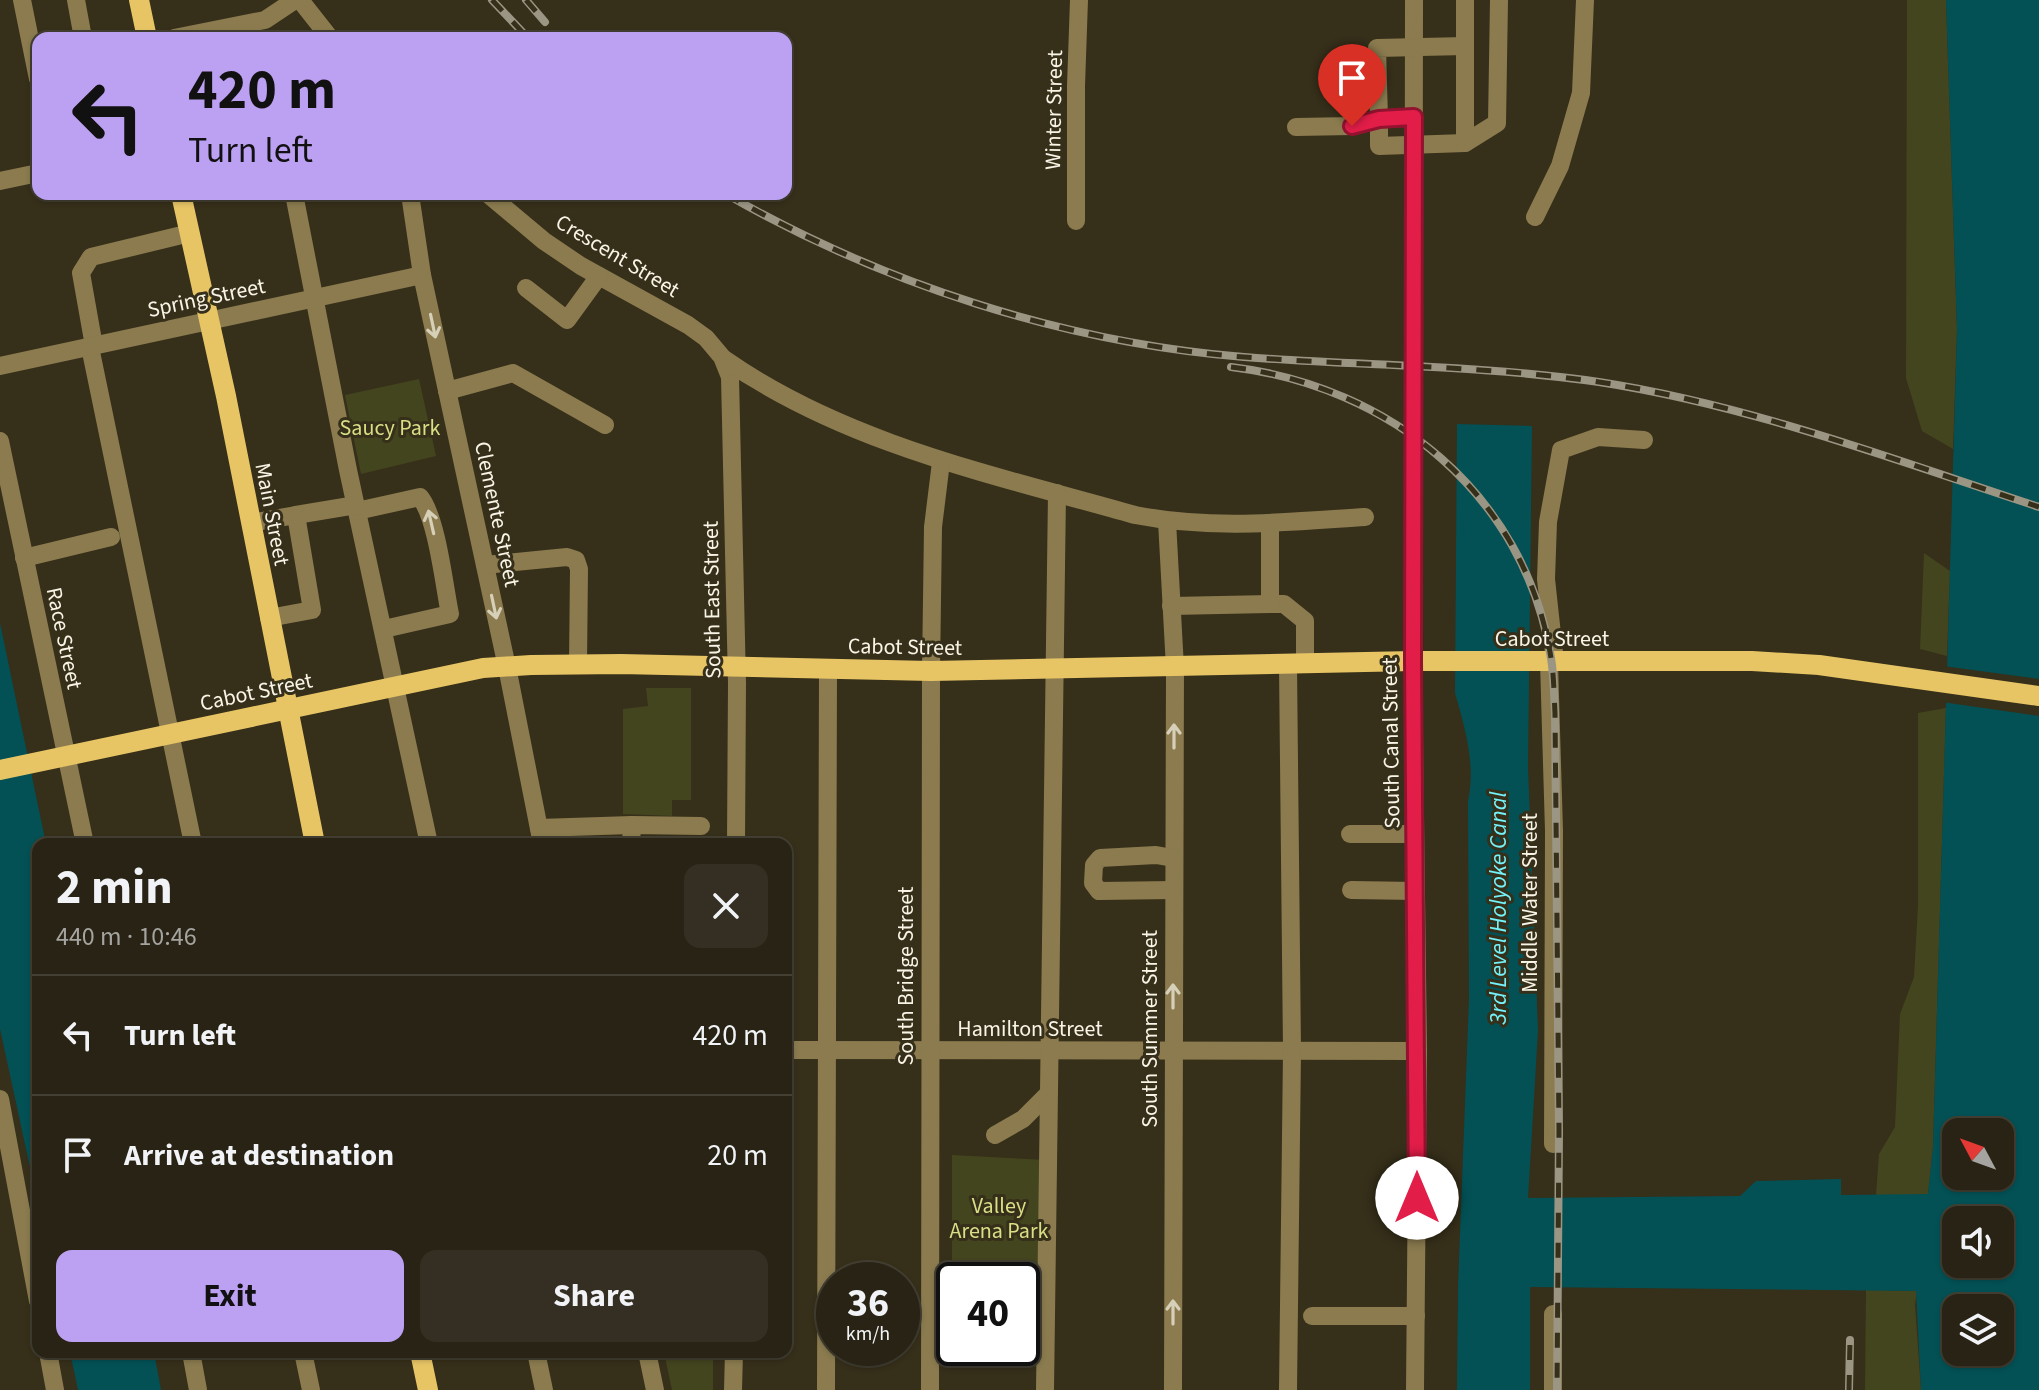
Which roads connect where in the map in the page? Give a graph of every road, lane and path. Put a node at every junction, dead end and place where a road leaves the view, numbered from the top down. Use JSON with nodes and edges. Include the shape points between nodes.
{"nodes":[{"id":1,"x":22,"y":0,"type":"edge"},
{"id":2,"x":76,"y":0,"type":"edge"},
{"id":3,"x":139,"y":0,"type":"edge"},
{"id":4,"x":297,"y":0,"type":"edge"},
{"id":5,"x":1079,"y":0,"type":"edge"},
{"id":6,"x":1414,"y":0,"type":"edge"},
{"id":7,"x":1465,"y":0,"type":"edge"},
{"id":8,"x":1499,"y":0,"type":"edge"},
{"id":9,"x":1585,"y":0,"type":"edge"},
{"id":10,"x":82,"y":32,"type":"edge"},
{"id":11,"x":146,"y":32,"type":"edge"},
{"id":12,"x":204,"y":32,"type":"edge"},
{"id":13,"x":325,"y":32,"type":"edge"},
{"id":14,"x":1465,"y":46,"type":"junction"},
{"id":15,"x":1414,"y":48,"type":"junction"},
{"id":16,"x":32,"y":49,"type":"edge"},
{"id":17,"x":1414,"y":117,"type":"junction"},
{"id":18,"x":1379,"y":119,"type":"junction"},
{"id":19,"x":1296,"y":127,"type":"dead end"},
{"id":20,"x":1465,"y":143,"type":"junction"},
{"id":21,"x":1414,"y":144,"type":"junction"},
{"id":22,"x":32,"y":174,"type":"edge"},
{"id":23,"x":0,"y":181,"type":"edge"},
{"id":24,"x":182,"y":200,"type":"edge"},
{"id":25,"x":295,"y":200,"type":"edge"},
{"id":26,"x":411,"y":200,"type":"edge"},
{"id":27,"x":495,"y":200,"type":"edge"},
{"id":28,"x":1535,"y":217,"type":"dead end"},
{"id":29,"x":1076,"y":221,"type":"dead end"},
{"id":30,"x":190,"y":233,"type":"junction"},
{"id":31,"x":422,"y":275,"type":"junction"},
{"id":32,"x":599,"y":276,"type":"junction"},
{"id":33,"x":526,"y":288,"type":"dead end"},
{"id":34,"x":315,"y":298,"type":"junction"},
{"id":35,"x":209,"y":321,"type":"junction"},
{"id":36,"x":92,"y":346,"type":"junction"},
{"id":37,"x":722,"y":357,"type":"junction"},
{"id":38,"x":0,"y":366,"type":"edge"},
{"id":39,"x":447,"y":391,"type":"junction"},
{"id":40,"x":605,"y":425,"type":"dead end"},
{"id":41,"x":1644,"y":440,"type":"dead end"},
{"id":42,"x":0,"y":441,"type":"edge"},
{"id":43,"x":941,"y":462,"type":"junction"},
{"id":44,"x":1057,"y":493,"type":"junction"},
{"id":45,"x":357,"y":508,"type":"junction"},
{"id":46,"x":296,"y":515,"type":"junction"},
{"id":47,"x":1365,"y":517,"type":"dead end"},
{"id":48,"x":1167,"y":521,"type":"junction"},
{"id":49,"x":251,"y":523,"type":"junction"},
{"id":50,"x":1270,"y":523,"type":"junction"},
{"id":51,"x":111,"y":537,"type":"dead end"},
{"id":52,"x":24,"y":558,"type":"junction"},
{"id":53,"x":485,"y":565,"type":"junction"},
{"id":54,"x":1270,"y":604,"type":"junction"},
{"id":55,"x":1171,"y":606,"type":"junction"},
{"id":56,"x":269,"y":618,"type":"junction"},
{"id":57,"x":384,"y":629,"type":"junction"},
{"id":58,"x":1413,"y":661,"type":"junction"},
{"id":59,"x":1547,"y":662,"type":"junction"},
{"id":60,"x":578,"y":664,"type":"junction"},
{"id":61,"x":1297,"y":665,"type":"junction"},
{"id":62,"x":507,"y":667,"type":"junction"},
{"id":63,"x":736,"y":667,"type":"junction"},
{"id":64,"x":1175,"y":668,"type":"junction"},
{"id":65,"x":828,"y":669,"type":"junction"},
{"id":66,"x":1055,"y":669,"type":"junction"},
{"id":67,"x":931,"y":671,"type":"junction"},
{"id":68,"x":396,"y":687,"type":"junction"},
{"id":69,"x":2039,"y":696,"type":"edge"},
{"id":70,"x":287,"y":709,"type":"junction"},
{"id":71,"x":170,"y":733,"type":"junction"},
{"id":72,"x":60,"y":755,"type":"junction"},
{"id":73,"x":0,"y":770,"type":"edge"},
{"id":74,"x":632,"y":825,"type":"junction"},
{"id":75,"x":701,"y":826,"type":"dead end"},
{"id":76,"x":1350,"y":834,"type":"dead end"},
{"id":77,"x":1415,"y":834,"type":"junction"},
{"id":78,"x":541,"y":836,"type":"edge"},
{"id":79,"x":83,"y":838,"type":"edge"},
{"id":80,"x":192,"y":838,"type":"edge"},
{"id":81,"x":314,"y":838,"type":"edge"},
{"id":82,"x":428,"y":838,"type":"edge"},
{"id":83,"x":631,"y":838,"type":"edge"},
{"id":84,"x":736,"y":838,"type":"edge"},
{"id":85,"x":1173,"y":858,"type":"junction"},
{"id":86,"x":1173,"y":890,"type":"junction"},
{"id":87,"x":1351,"y":890,"type":"dead end"},
{"id":88,"x":1416,"y":891,"type":"junction"},
{"id":89,"x":792,"y":1050,"type":"edge"},
{"id":90,"x":826,"y":1051,"type":"junction"},
{"id":91,"x":928,"y":1051,"type":"junction"},
{"id":92,"x":1292,"y":1051,"type":"junction"},
{"id":93,"x":1418,"y":1051,"type":"junction"},
{"id":94,"x":1048,"y":1052,"type":"junction"},
{"id":95,"x":1172,"y":1052,"type":"junction"},
{"id":96,"x":1048,"y":1094,"type":"junction"},
{"id":97,"x":0,"y":1099,"type":"edge"},
{"id":98,"x":995,"y":1135,"type":"dead end"},
{"id":99,"x":1553,"y":1144,"type":"dead end"},
{"id":100,"x":5,"y":1149,"type":"edge"},
{"id":101,"x":32,"y":1273,"type":"edge"},
{"id":102,"x":1553,"y":1314,"type":"dead end"},
{"id":103,"x":1312,"y":1316,"type":"dead end"},
{"id":104,"x":1416,"y":1316,"type":"junction"},
{"id":105,"x":49,"y":1358,"type":"edge"},
{"id":106,"x":192,"y":1358,"type":"edge"},
{"id":107,"x":304,"y":1358,"type":"edge"},
{"id":108,"x":421,"y":1358,"type":"edge"},
{"id":109,"x":537,"y":1358,"type":"edge"},
{"id":110,"x":648,"y":1358,"type":"edge"},
{"id":111,"x":734,"y":1358,"type":"edge"},
{"id":112,"x":55,"y":1390,"type":"edge"},
{"id":113,"x":198,"y":1390,"type":"edge"},
{"id":114,"x":311,"y":1390,"type":"edge"},
{"id":115,"x":428,"y":1390,"type":"edge"},
{"id":116,"x":544,"y":1390,"type":"edge"},
{"id":117,"x":655,"y":1390,"type":"edge"},
{"id":118,"x":733,"y":1390,"type":"edge"},
{"id":119,"x":826,"y":1390,"type":"edge"},
{"id":120,"x":930,"y":1390,"type":"edge"},
{"id":121,"x":1045,"y":1390,"type":"edge"},
{"id":122,"x":1173,"y":1390,"type":"edge"},
{"id":123,"x":1288,"y":1390,"type":"edge"},
{"id":124,"x":1415,"y":1390,"type":"edge"},
{"id":125,"x":1553,"y":1390,"type":"edge"}],
"edges":[{"from":1,"to":16,"type":"street"},
{"from":2,"to":10,"type":"street"},
{"from":3,"to":11,"type":"main road"},
{"from":4,"to":12,"type":"street","via":[[265,20]]},
{"from":4,"to":13,"type":"street"},
{"from":5,"to":29,"type":"street","name":"Winter Street"},
{"from":6,"to":15,"type":"street","name":"South Canal Street"},
{"from":7,"to":14,"type":"street"},
{"from":8,"to":20,"type":"street","via":[[1497,123]]},
{"from":9,"to":28,"type":"street","via":[[1581,93],[1560,166]]},
{"from":14,"to":15,"type":"street"},
{"from":14,"to":20,"type":"street"},
{"from":15,"to":17,"type":"street","name":"South Canal Street"},
{"from":15,"to":18,"type":"street","via":[[1377,48]]},
{"from":17,"to":18,"type":"street"},
{"from":17,"to":21,"type":"street","name":"South Canal Street"},
{"from":18,"to":19,"type":"street","via":[[1352,126]]},
{"from":18,"to":21,"type":"street","via":[[1379,146]]},
{"from":20,"to":21,"type":"street"},
{"from":21,"to":58,"type":"street","name":"South Canal Street"},
{"from":22,"to":23,"type":"street"},
{"from":24,"to":30,"type":"main road","name":"Main Street"},
{"from":25,"to":34,"type":"street"},
{"from":26,"to":31,"type":"street","name":"Clemente Street"},
{"from":27,"to":32,"type":"street","name":"Crescent Street","via":[[544,241]]},
{"from":30,"to":35,"type":"main road","name":"Main Street"},
{"from":30,"to":36,"type":"street","via":[[91,257],[81,273]]},
{"from":31,"to":34,"type":"street","name":"Spring Street"},
{"from":31,"to":39,"type":"street","name":"Clemente Street","one_way":true},
{"from":32,"to":33,"type":"street","via":[[567,320]]},
{"from":32,"to":37,"type":"street","name":"Crescent Street","via":[[688,325]]},
{"from":34,"to":35,"type":"street","name":"Spring Street"},
{"from":34,"to":45,"type":"street"},
{"from":35,"to":36,"type":"street","name":"Spring Street"},
{"from":35,"to":49,"type":"main road","name":"Main Street"},
{"from":36,"to":38,"type":"street","name":"Spring Street"},
{"from":36,"to":71,"type":"street"},
{"from":37,"to":43,"type":"street","name":"Crescent Street","via":[[758,383],[810,408]]},
{"from":37,"to":63,"type":"street","name":"South East Street","via":[[733,395]]},
{"from":39,"to":40,"type":"street","via":[[513,373]]},
{"from":39,"to":53,"type":"street","name":"Clemente Street"},
{"from":41,"to":59,"type":"street","name":"Middle Water Street","via":[[1598,437],[1561,450],[1548,522]]},
{"from":42,"to":52,"type":"street","name":"Race Street"},
{"from":43,"to":44,"type":"street","name":"Crescent Street"},
{"from":43,"to":67,"type":"street","name":"South Bridge Street","via":[[934,516]]},
{"from":44,"to":48,"type":"street","name":"Crescent Street"},
{"from":44,"to":66,"type":"street"},
{"from":45,"to":46,"type":"street"},
{"from":45,"to":57,"type":"street"},
{"from":57,"to":45,"type":"street","one_way":true,"via":[[450,614],[434,533],[420,497]]},
{"from":46,"to":49,"type":"street"},
{"from":46,"to":56,"type":"street","via":[[312,610]]},
{"from":47,"to":50,"type":"street","name":"Crescent Street"},
{"from":48,"to":50,"type":"street","name":"Crescent Street"},
{"from":48,"to":55,"type":"street","name":"South Summer Street"},
{"from":49,"to":56,"type":"main road","name":"Main Street"},
{"from":50,"to":54,"type":"street"},
{"from":51,"to":52,"type":"street"},
{"from":52,"to":72,"type":"street","name":"Race Street"},
{"from":53,"to":60,"type":"street","via":[[576,560]]},
{"from":53,"to":62,"type":"street","name":"Clemente Street","one_way":true},
{"from":54,"to":55,"type":"street"},
{"from":54,"to":61,"type":"street","via":[[1284,604],[1305,621]]},
{"from":55,"to":64,"type":"street","name":"South Summer Street"},
{"from":56,"to":70,"type":"main road","name":"Main Street"},
{"from":57,"to":68,"type":"street"},
{"from":58,"to":59,"type":"main road","name":"Cabot Street"},
{"from":58,"to":61,"type":"main road","name":"Cabot Street"},
{"from":58,"to":77,"type":"street","name":"South Canal Street"},
{"from":59,"to":69,"type":"main road","name":"Cabot Street","via":[[1819,665]]},
{"from":59,"to":99,"type":"street","name":"Middle Water Street","via":[[1554,831]]},
{"from":60,"to":62,"type":"main road","name":"Cabot Street"},
{"from":60,"to":63,"type":"main road","name":"Cabot Street"},
{"from":61,"to":64,"type":"main road","name":"Cabot Street"},
{"from":61,"to":92,"type":"street"},
{"from":62,"to":68,"type":"main road","name":"Cabot Street"},
{"from":62,"to":78,"type":"street","name":"Clemente Street"},
{"from":63,"to":65,"type":"main road","name":"Cabot Street"},
{"from":63,"to":84,"type":"street","name":"South East Street"},
{"from":64,"to":66,"type":"main road","name":"Cabot Street"},
{"from":85,"to":64,"type":"street","name":"South Summer Street","one_way":true},
{"from":65,"to":67,"type":"main road","name":"Cabot Street"},
{"from":65,"to":90,"type":"street"},
{"from":66,"to":67,"type":"main road","name":"Cabot Street"},
{"from":66,"to":94,"type":"street"},
{"from":67,"to":91,"type":"street","name":"South Bridge Street"},
{"from":68,"to":70,"type":"main road","name":"Cabot Street"},
{"from":68,"to":82,"type":"street"},
{"from":70,"to":71,"type":"main road","name":"Cabot Street"},
{"from":70,"to":81,"type":"main road","name":"Main Street"},
{"from":71,"to":72,"type":"main road","name":"Cabot Street"},
{"from":71,"to":80,"type":"street"},
{"from":72,"to":73,"type":"main road","name":"Cabot Street"},
{"from":72,"to":79,"type":"street","name":"Race Street"},
{"from":74,"to":75,"type":"street"},
{"from":74,"to":78,"type":"street"},
{"from":74,"to":83,"type":"street"},
{"from":76,"to":77,"type":"street"},
{"from":77,"to":88,"type":"street","name":"South Canal Street"},
{"from":85,"to":86,"type":"street","name":"South Summer Street"},
{"from":85,"to":86,"type":"street","via":[[1100,858],[1093,883],[1099,891]]},
{"from":95,"to":86,"type":"street","name":"South Summer Street","one_way":true},
{"from":87,"to":88,"type":"street"},
{"from":88,"to":93,"type":"street","name":"South Canal Street"},
{"from":89,"to":90,"type":"street","name":"Hamilton Street"},
{"from":90,"to":91,"type":"street","name":"Hamilton Street"},
{"from":90,"to":119,"type":"street"},
{"from":91,"to":94,"type":"street","name":"Hamilton Street"},
{"from":91,"to":120,"type":"street","name":"South Bridge Street"},
{"from":92,"to":93,"type":"street","name":"Hamilton Street"},
{"from":92,"to":95,"type":"street","name":"Hamilton Street"},
{"from":92,"to":123,"type":"street"},
{"from":93,"to":104,"type":"street","name":"South Canal Street"},
{"from":94,"to":95,"type":"street","name":"Hamilton Street"},
{"from":94,"to":96,"type":"street"},
{"from":122,"to":95,"type":"street","name":"South Summer Street","one_way":true},
{"from":96,"to":98,"type":"street","via":[[1023,1119]]},
{"from":96,"to":121,"type":"street"},
{"from":97,"to":100,"type":"street"},
{"from":100,"to":101,"type":"street"},
{"from":102,"to":125,"type":"street"},
{"from":103,"to":104,"type":"street"},
{"from":104,"to":124,"type":"street","name":"South Canal Street"},
{"from":105,"to":112,"type":"street"},
{"from":106,"to":113,"type":"street"},
{"from":107,"to":114,"type":"street"},
{"from":108,"to":115,"type":"main road"},
{"from":109,"to":116,"type":"street"},
{"from":110,"to":117,"type":"street"},
{"from":111,"to":118,"type":"street"}]}
